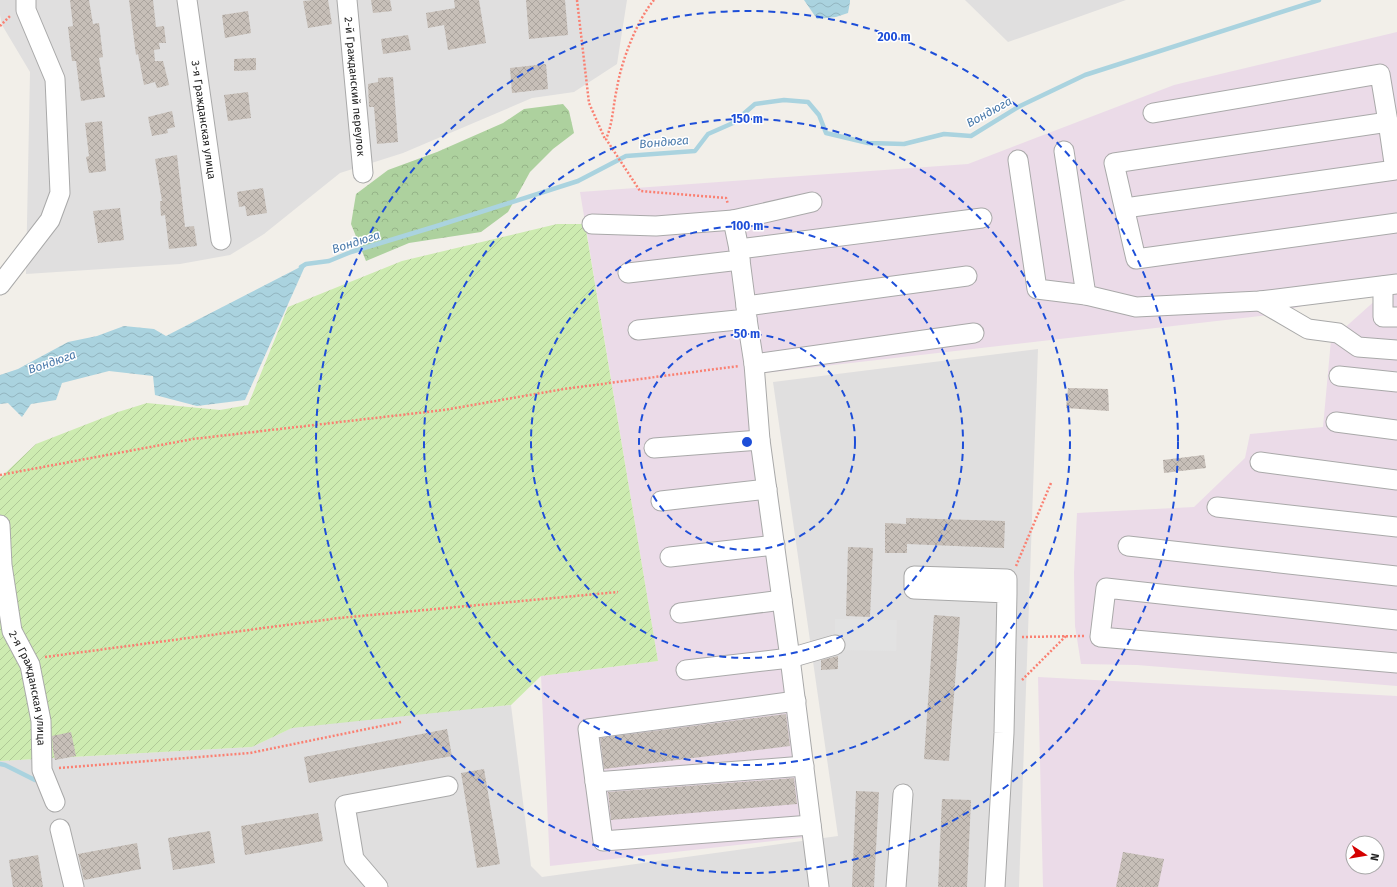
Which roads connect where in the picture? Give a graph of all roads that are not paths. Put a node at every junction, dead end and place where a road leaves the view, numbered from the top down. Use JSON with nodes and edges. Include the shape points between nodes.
{"nodes":[{"id":1,"x":26,"y":0,"type":"edge"},
{"id":2,"x":187,"y":0,"type":"edge"},
{"id":3,"x":347,"y":0,"type":"edge"},
{"id":4,"x":1153,"y":113,"type":"dead end"},
{"id":5,"x":1388,"y":122,"type":"junction"},
{"id":6,"x":1064,"y":151,"type":"dead end"},
{"id":7,"x":1018,"y":160,"type":"dead end"},
{"id":8,"x":363,"y":173,"type":"dead end"},
{"id":9,"x":1396,"y":175,"type":"edge"},
{"id":10,"x":812,"y":202,"type":"dead end"},
{"id":11,"x":1125,"y":208,"type":"junction"},
{"id":12,"x":982,"y":218,"type":"dead end"},
{"id":13,"x":733,"y":220,"type":"junction"},
{"id":14,"x":1397,"y":223,"type":"edge"},
{"id":15,"x":592,"y":224,"type":"dead end"},
{"id":16,"x":221,"y":240,"type":"dead end"},
{"id":17,"x":740,"y":254,"type":"junction"},
{"id":18,"x":628,"y":273,"type":"dead end"},
{"id":19,"x":967,"y":276,"type":"dead end"},
{"id":20,"x":0,"y":285,"type":"edge"},
{"id":21,"x":1390,"y":285,"type":"edge"},
{"id":22,"x":1086,"y":294,"type":"junction"},
{"id":23,"x":1260,"y":301,"type":"junction"},
{"id":24,"x":746,"y":312,"type":"junction"},
{"id":25,"x":1397,"y":317,"type":"edge"},
{"id":26,"x":638,"y":330,"type":"dead end"},
{"id":27,"x":974,"y":333,"type":"dead end"},
{"id":28,"x":1397,"y":350,"type":"edge"},
{"id":29,"x":754,"y":364,"type":"junction"},
{"id":30,"x":1339,"y":376,"type":"dead end"},
{"id":31,"x":1397,"y":382,"type":"edge"},
{"id":32,"x":1336,"y":422,"type":"dead end"},
{"id":33,"x":1397,"y":430,"type":"edge"},
{"id":34,"x":760,"y":440,"type":"junction"},
{"id":35,"x":654,"y":448,"type":"dead end"},
{"id":36,"x":1260,"y":462,"type":"dead end"},
{"id":37,"x":1397,"y":480,"type":"edge"},
{"id":38,"x":767,"y":489,"type":"junction"},
{"id":39,"x":661,"y":501,"type":"dead end"},
{"id":40,"x":1216,"y":507,"type":"dead end"},
{"id":41,"x":0,"y":525,"type":"edge"},
{"id":42,"x":1397,"y":527,"type":"edge"},
{"id":43,"x":775,"y":545,"type":"junction"},
{"id":44,"x":1128,"y":546,"type":"dead end"},
{"id":45,"x":670,"y":557,"type":"dead end"},
{"id":46,"x":1397,"y":576,"type":"edge"},
{"id":47,"x":1007,"y":586,"type":"road end"},
{"id":48,"x":782,"y":600,"type":"junction"},
{"id":49,"x":680,"y":613,"type":"dead end"},
{"id":50,"x":1397,"y":620,"type":"edge"},
{"id":51,"x":835,"y":645,"type":"dead end"},
{"id":52,"x":790,"y":658,"type":"junction"},
{"id":53,"x":1397,"y":663,"type":"edge"},
{"id":54,"x":686,"y":670,"type":"dead end"},
{"id":55,"x":796,"y":701,"type":"junction"},
{"id":56,"x":804,"y":766,"type":"junction"},
{"id":57,"x":595,"y":782,"type":"junction"},
{"id":58,"x":448,"y":786,"type":"dead end"},
{"id":59,"x":903,"y":794,"type":"dead end"},
{"id":60,"x":55,"y":802,"type":"dead end"},
{"id":61,"x":811,"y":825,"type":"junction"},
{"id":62,"x":60,"y":829,"type":"dead end"},
{"id":63,"x":74,"y":887,"type":"edge"},
{"id":64,"x":378,"y":887,"type":"edge"},
{"id":65,"x":819,"y":887,"type":"edge"},
{"id":66,"x":896,"y":887,"type":"edge"},
{"id":67,"x":996,"y":887,"type":"edge"}],
"edges":[{"from":1,"to":20,"type":"street","via":[[26,10],[55,79],[60,193],[50,220]]},
{"from":2,"to":16,"type":"street","name":"3-я Гражданская улица"},
{"from":3,"to":8,"type":"street","name":"2-й Гражданский переулок"},
{"from":4,"to":5,"type":"street","via":[[1380,74]]},
{"from":5,"to":9,"type":"street"},
{"from":5,"to":11,"type":"street","via":[[1114,163]]},
{"from":6,"to":22,"type":"street"},
{"from":7,"to":22,"type":"street","via":[[1037,289]]},
{"from":9,"to":11,"type":"street"},
{"from":10,"to":13,"type":"street"},
{"from":11,"to":14,"type":"street","via":[[1136,259]]},
{"from":12,"to":17,"type":"street"},
{"from":13,"to":15,"type":"street","via":[[656,226]]},
{"from":13,"to":17,"type":"street"},
{"from":17,"to":18,"type":"street"},
{"from":17,"to":24,"type":"street"},
{"from":19,"to":24,"type":"street"},
{"from":21,"to":23,"type":"street"},
{"from":21,"to":25,"type":"street","via":[[1383,317]]},
{"from":22,"to":23,"type":"street","via":[[1136,307]]},
{"from":23,"to":28,"type":"street","via":[[1308,329],[1338,333],[1358,347]]},
{"from":24,"to":26,"type":"street"},
{"from":24,"to":29,"type":"street"},
{"from":27,"to":29,"type":"street"},
{"from":29,"to":34,"type":"street"},
{"from":30,"to":31,"type":"street"},
{"from":32,"to":33,"type":"street"},
{"from":34,"to":35,"type":"street"},
{"from":34,"to":38,"type":"street"},
{"from":36,"to":37,"type":"street"},
{"from":38,"to":39,"type":"street"},
{"from":38,"to":43,"type":"street"},
{"from":40,"to":42,"type":"street"},
{"from":41,"to":60,"type":"street","name":"2-я Гражданская улица","via":[[2,565],[12,631],[30,665],[41,721],[42,770]]},
{"from":43,"to":45,"type":"street"},
{"from":43,"to":48,"type":"street"},
{"from":44,"to":46,"type":"street"},
{"from":47,"to":67,"type":"street","via":[[1004,733]]},
{"from":48,"to":49,"type":"street"},
{"from":48,"to":52,"type":"street"},
{"from":50,"to":53,"type":"street","via":[[1106,588],[1100,637]]},
{"from":51,"to":52,"type":"street"},
{"from":52,"to":54,"type":"street"},
{"from":52,"to":55,"type":"street"},
{"from":55,"to":56,"type":"street"},
{"from":55,"to":57,"type":"street","via":[[588,729]]},
{"from":56,"to":57,"type":"street"},
{"from":56,"to":61,"type":"street"},
{"from":57,"to":61,"type":"street","via":[[603,841]]},
{"from":58,"to":64,"type":"street","via":[[345,805],[354,859]]},
{"from":59,"to":66,"type":"street"},
{"from":61,"to":65,"type":"street"},
{"from":62,"to":63,"type":"street"}]}
